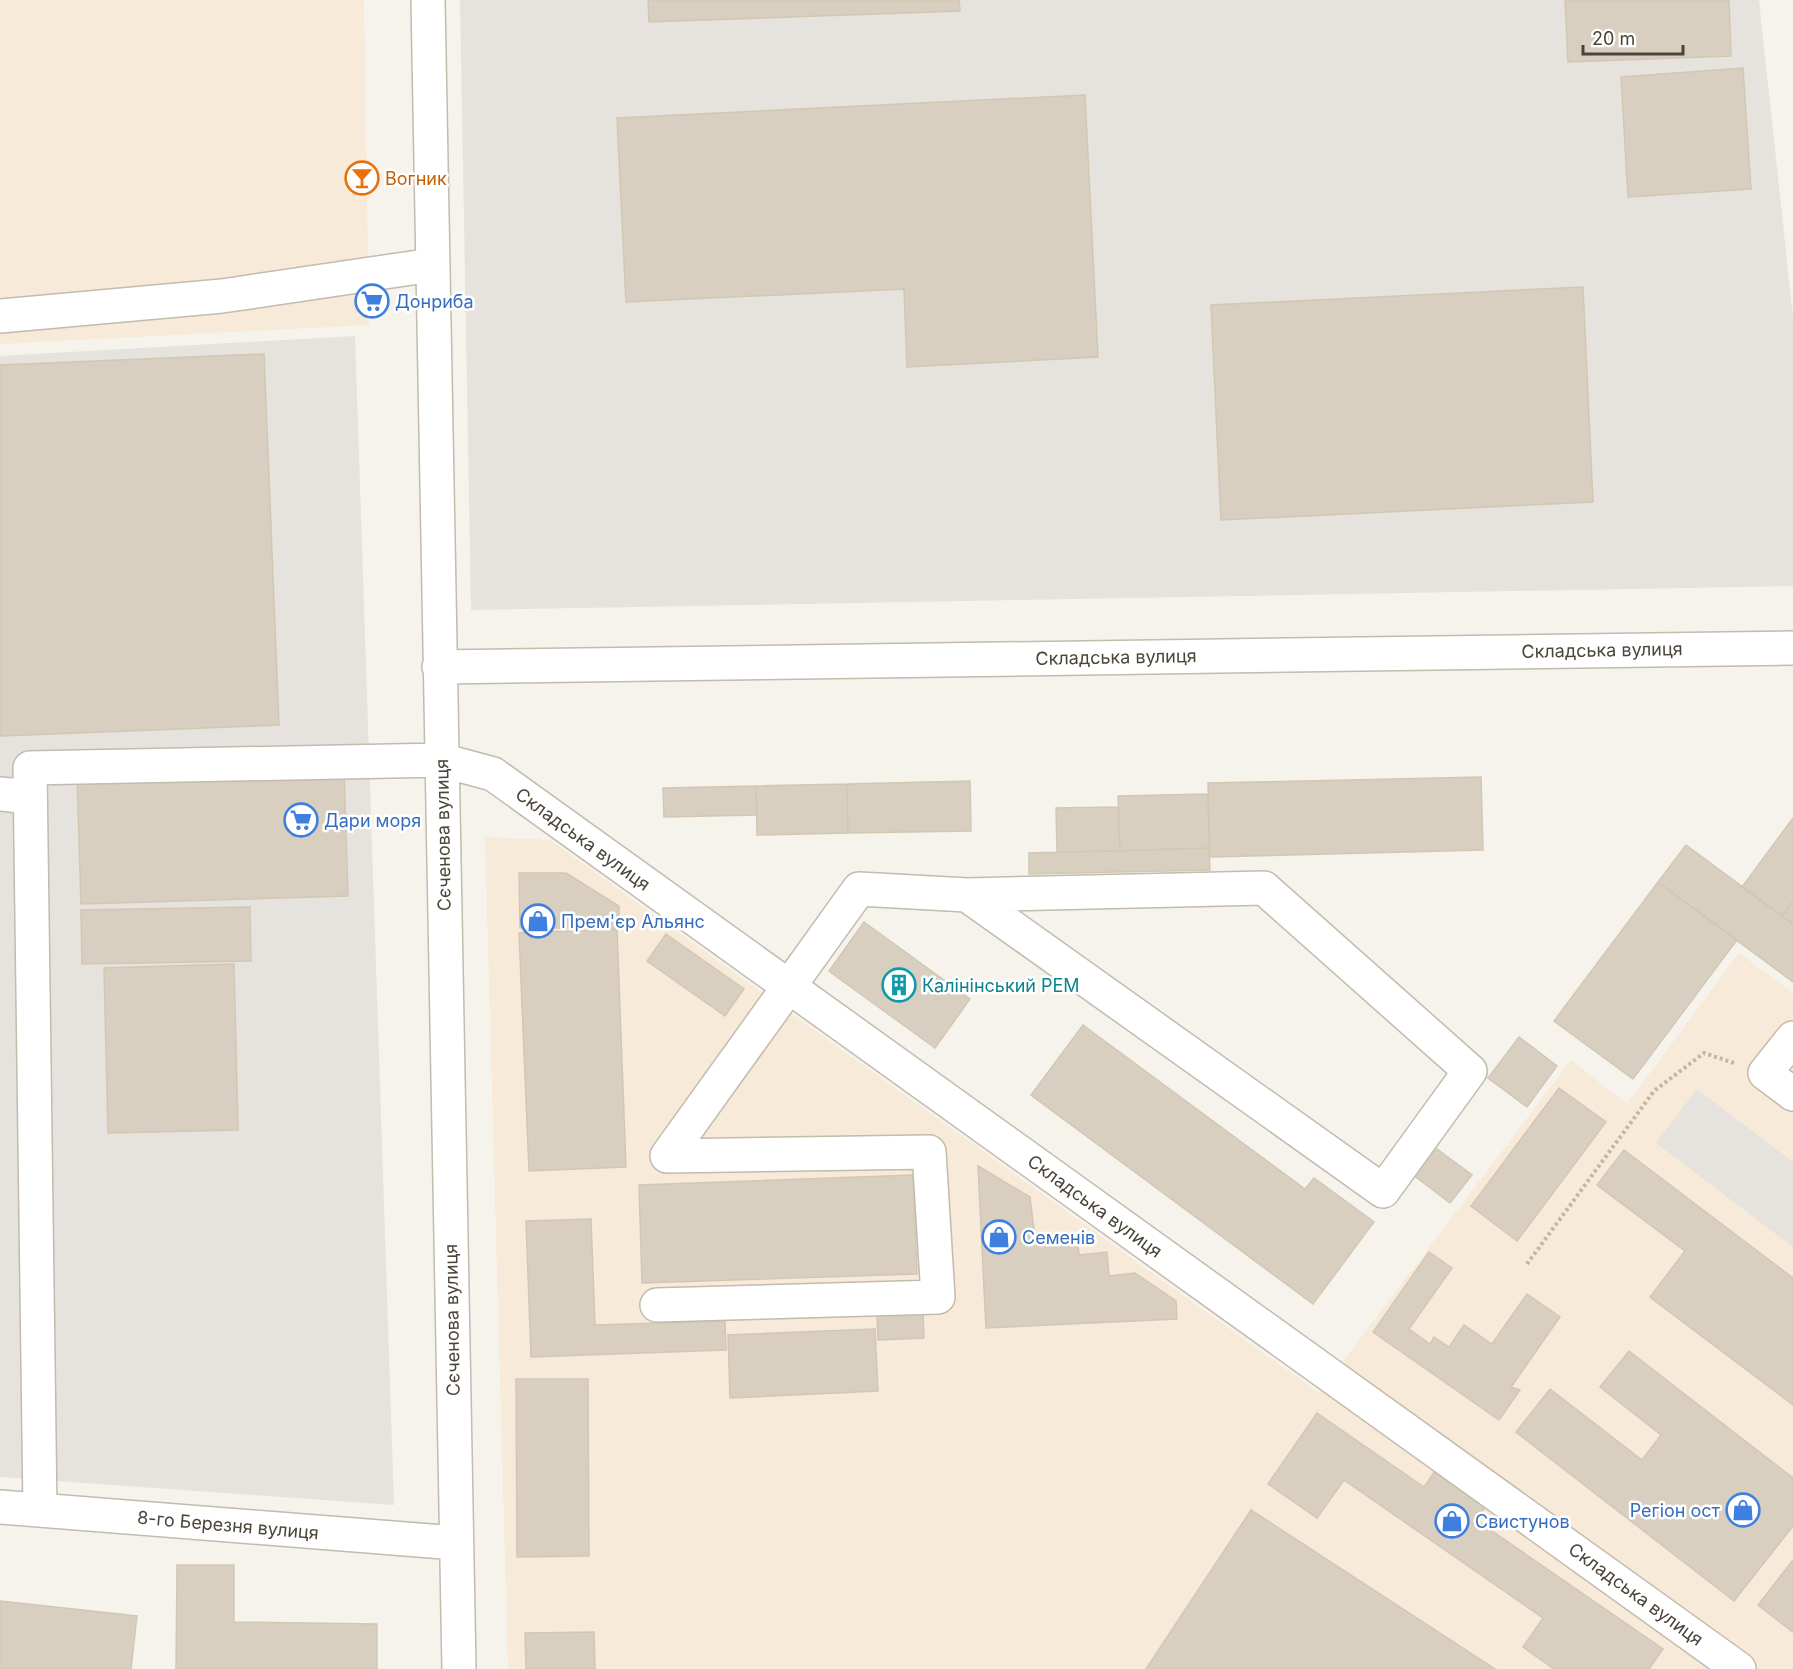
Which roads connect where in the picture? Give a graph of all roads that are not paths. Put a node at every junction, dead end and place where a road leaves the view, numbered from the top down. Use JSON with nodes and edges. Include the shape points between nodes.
{"nodes":[{"id":1,"x":428,"y":0,"type":"edge"},
{"id":2,"x":432,"y":265,"type":"junction"},
{"id":3,"x":0,"y":316,"type":"edge"},
{"id":4,"x":1793,"y":648,"type":"edge"},
{"id":5,"x":440,"y":667,"type":"junction"},
{"id":6,"x":441,"y":760,"type":"junction"},
{"id":7,"x":15,"y":796,"type":"edge"},
{"id":8,"x":967,"y":895,"type":"junction"},
{"id":9,"x":788,"y":986,"type":"junction"},
{"id":10,"x":1793,"y":1038,"type":"edge"},
{"id":11,"x":1793,"y":1094,"type":"edge"},
{"id":12,"x":657,"y":1305,"type":"dead end"},
{"id":13,"x":0,"y":1507,"type":"edge"},
{"id":14,"x":40,"y":1510,"type":"junction"},
{"id":15,"x":456,"y":1543,"type":"junction"},
{"id":16,"x":459,"y":1669,"type":"edge"},
{"id":17,"x":1739,"y":1669,"type":"edge"}],
"edges":[{"from":1,"to":2,"type":"street","name":"Сєченова вулиця"},
{"from":2,"to":3,"type":"street","via":[[222,296]]},
{"from":2,"to":5,"type":"street","name":"Сєченова вулиця"},
{"from":4,"to":5,"type":"street","name":"Складська вулиця"},
{"from":5,"to":6,"type":"street","name":"Сєченова вулиця"},
{"from":6,"to":7,"type":"street","name":"Складська вулиця","via":[[30,768]]},
{"from":6,"to":9,"type":"street","name":"Складська вулиця","via":[[493,774]]},
{"from":6,"to":15,"type":"street","name":"Сєченова вулиця"},
{"from":7,"to":14,"type":"street"},
{"from":8,"to":8,"type":"street","via":[[1264,888],[1470,1071],[1383,1191]]},
{"from":8,"to":9,"type":"street","via":[[859,889]]},
{"from":9,"to":12,"type":"street","via":[[667,1156],[928,1152],[938,1297]]},
{"from":9,"to":17,"type":"street","name":"Складська вулиця"},
{"from":10,"to":11,"type":"street","via":[[1765,1073]]},
{"from":13,"to":14,"type":"street","name":"8-го Березня вулиця"},
{"from":14,"to":15,"type":"street","name":"8-го Березня вулиця"},
{"from":15,"to":16,"type":"street","name":"Сєченова вулиця"}]}
